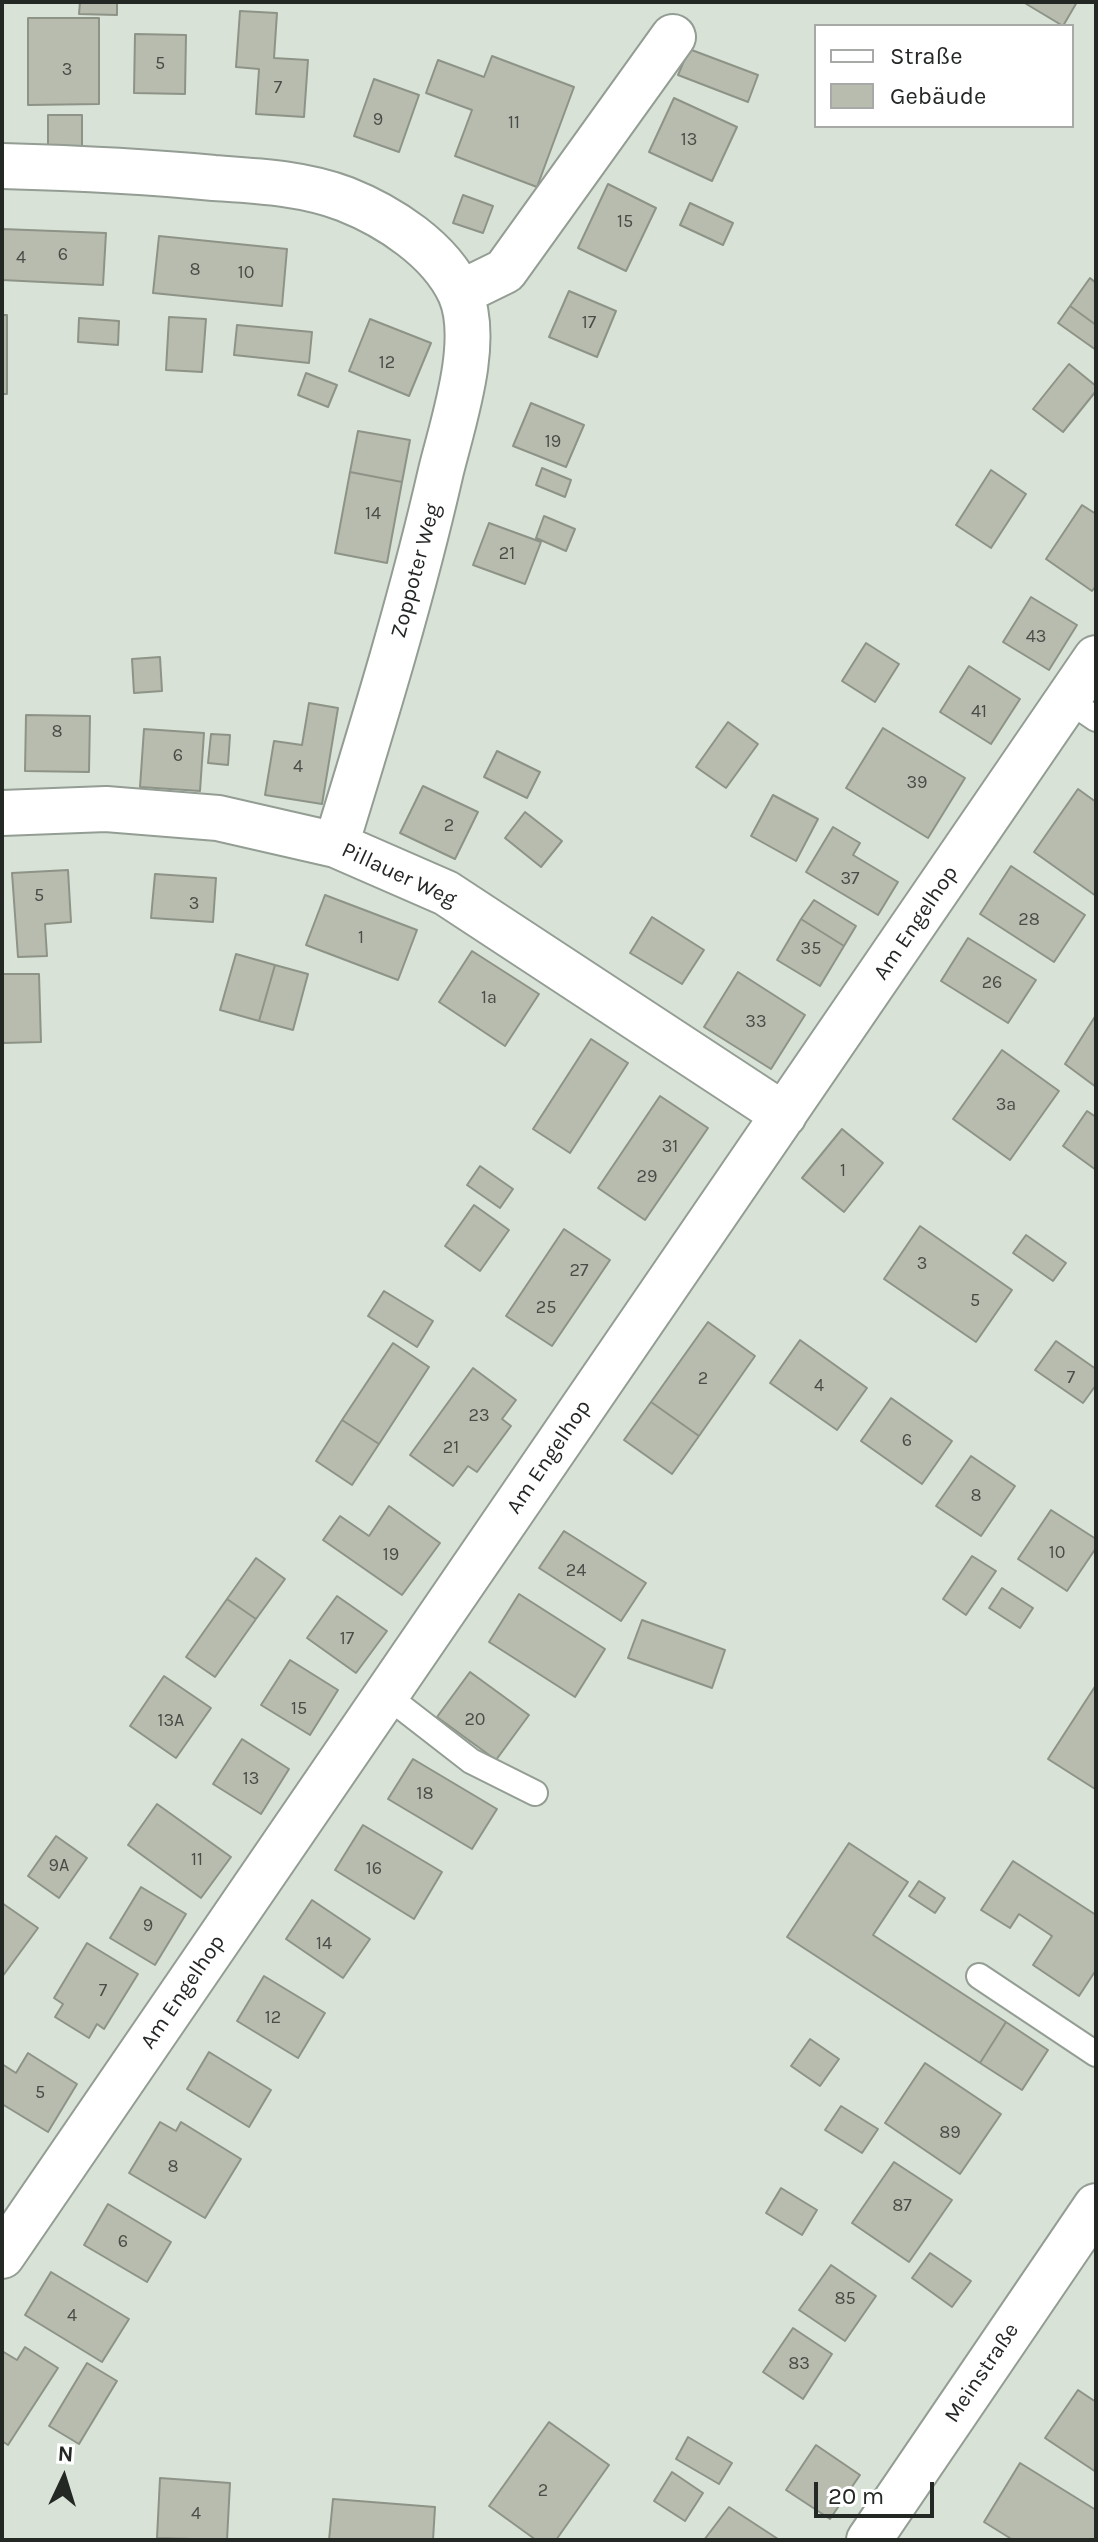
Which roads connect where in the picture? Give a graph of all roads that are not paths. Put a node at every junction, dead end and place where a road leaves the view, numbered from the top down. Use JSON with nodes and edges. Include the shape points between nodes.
{"nodes":[{"id":1,"x":673,"y":37,"type":"dead end"},
{"id":2,"x":2,"y":166,"type":"edge"},
{"id":3,"x":460,"y":293,"type":"junction"},
{"id":4,"x":1096,"y":658,"type":"edge"},
{"id":5,"x":1082,"y":710,"type":"edge"},
{"id":6,"x":2,"y":813,"type":"edge"},
{"id":7,"x":336,"y":845,"type":"junction"},
{"id":8,"x":784,"y":1115,"type":"junction"},
{"id":9,"x":386,"y":1695,"type":"junction"},
{"id":10,"x":535,"y":1793,"type":"dead end"},
{"id":11,"x":979,"y":1976,"type":"dead end"},
{"id":12,"x":1096,"y":2054,"type":"edge"},
{"id":13,"x":1096,"y":2206,"type":"edge"},
{"id":14,"x":2,"y":2256,"type":"edge"},
{"id":15,"x":869,"y":2540,"type":"edge"}],
"edges":[{"from":1,"to":3,"type":"street","via":[[505,271]]},
{"from":2,"to":3,"type":"street","name":"Zoppoter Weg","via":[[116,169],[289,184],[344,199],[390,221],[431,253]]},
{"from":3,"to":7,"type":"street","name":"Zoppoter Weg","via":[[467,323],[464,373],[416,581]]},
{"from":4,"to":5,"type":"street","name":"Am Engelhop"},
{"from":5,"to":8,"type":"street","name":"Am Engelhop"},
{"from":6,"to":7,"type":"street","name":"Pillauer Weg","via":[[106,809],[218,818]]},
{"from":7,"to":8,"type":"street","name":"Pillauer Weg","via":[[446,893]]},
{"from":8,"to":9,"type":"street","name":"Am Engelhop"},
{"from":9,"to":10,"type":"lane","via":[[471,1761]]},
{"from":9,"to":14,"type":"street","name":"Am Engelhop"},
{"from":11,"to":12,"type":"lane"},
{"from":13,"to":15,"type":"street","name":"Meinstraße"}]}
